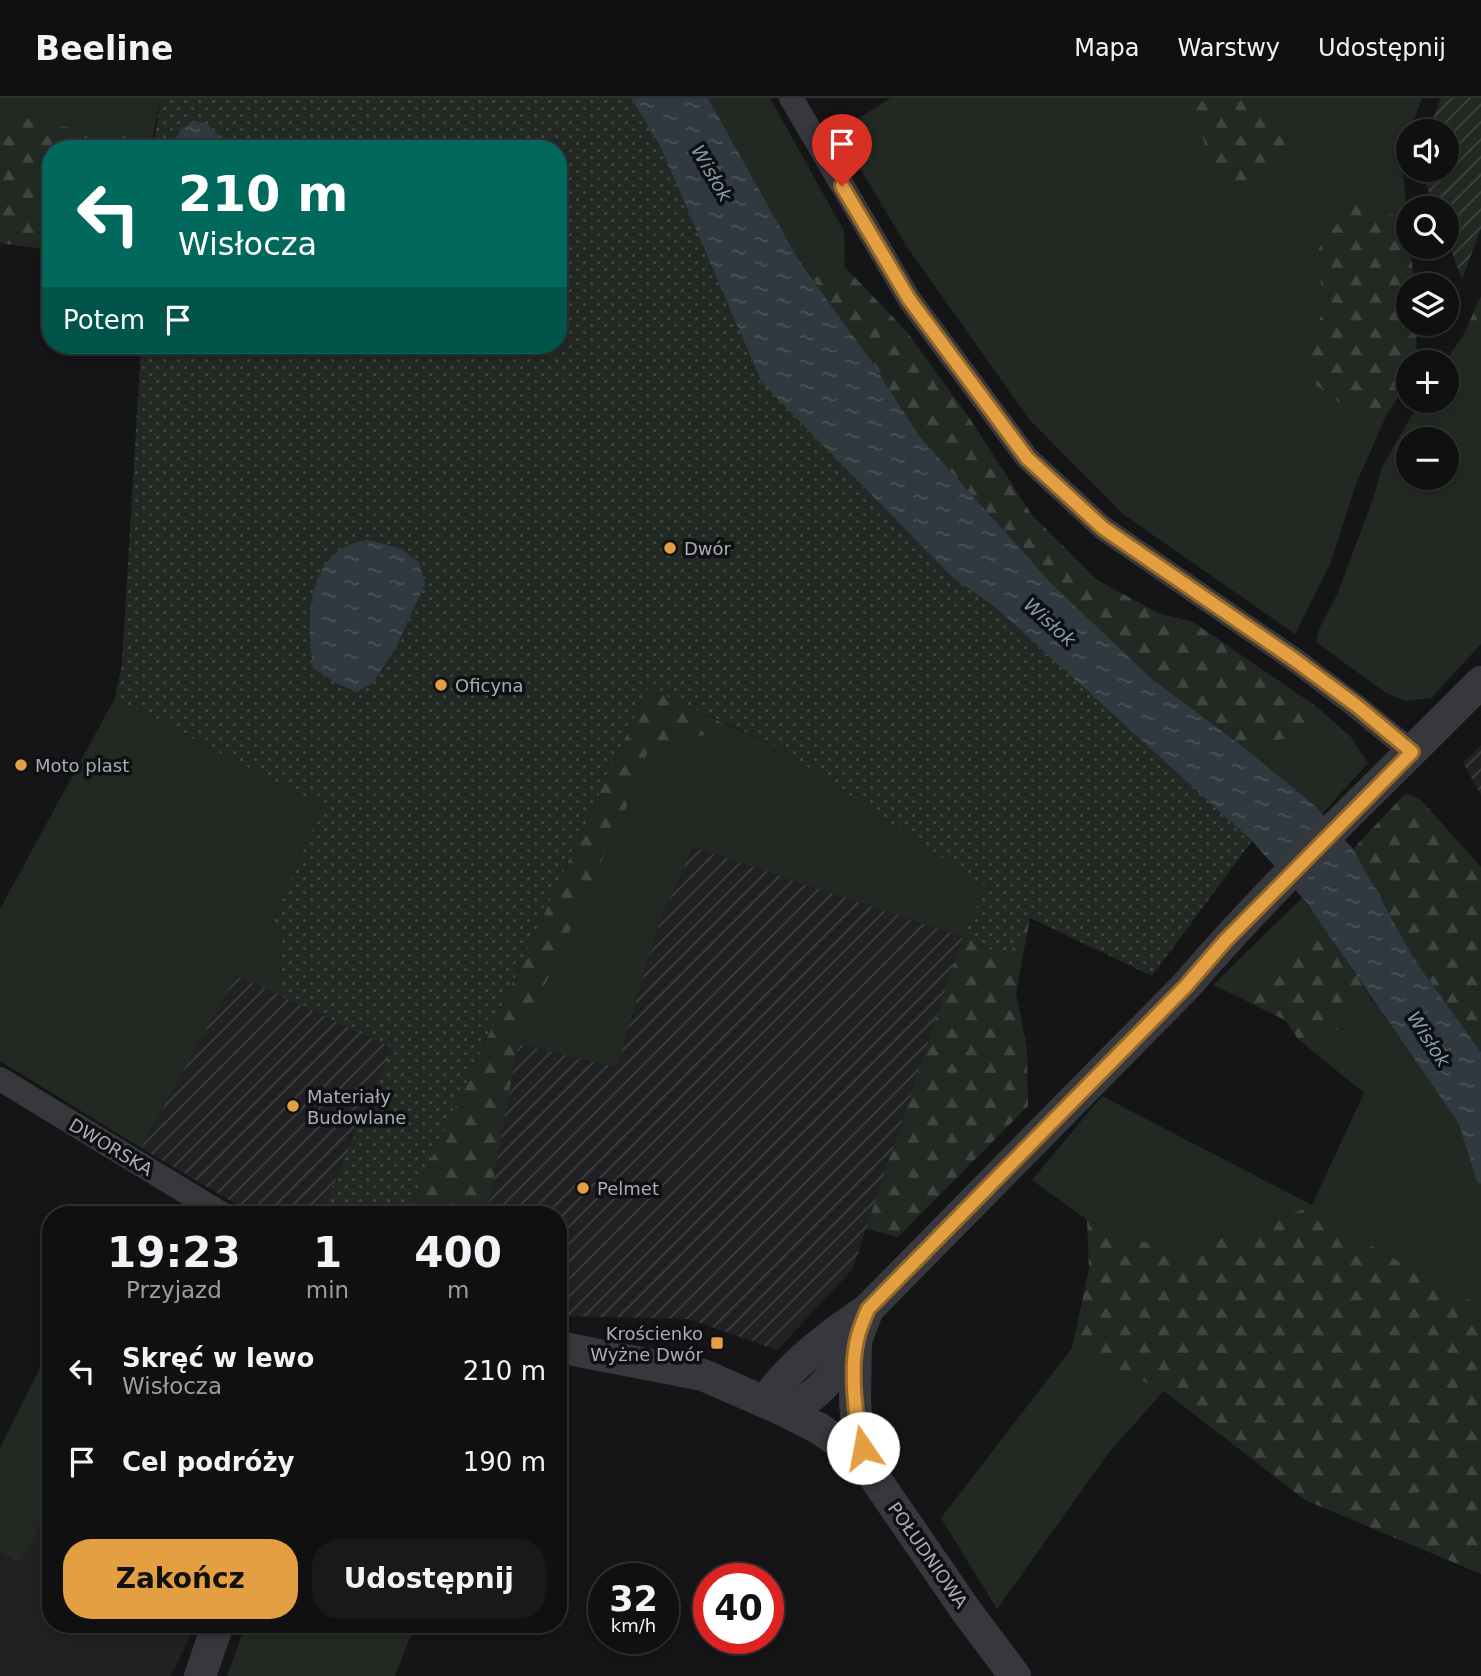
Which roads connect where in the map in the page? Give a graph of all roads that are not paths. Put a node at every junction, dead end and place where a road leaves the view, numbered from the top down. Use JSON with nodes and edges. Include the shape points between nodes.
{"nodes":[{"id":1,"x":791,"y":98,"type":"edge"},
{"id":2,"x":1481,"y":682,"type":"edge"},
{"id":3,"x":1412,"y":752,"type":"junction"},
{"id":4,"x":0,"y":1079,"type":"edge"},
{"id":5,"x":209,"y":1206,"type":"edge"},
{"id":6,"x":868,"y":1309,"type":"junction"},
{"id":7,"x":856,"y":1341,"type":"junction"},
{"id":8,"x":567,"y":1349,"type":"edge"},
{"id":9,"x":774,"y":1406,"type":"junction"},
{"id":10,"x":870,"y":1471,"type":"junction"},
{"id":11,"x":215,"y":1633,"type":"edge"},
{"id":12,"x":200,"y":1676,"type":"edge"},
{"id":13,"x":1016,"y":1676,"type":"edge"}],
"edges":[{"from":1,"to":3,"type":"street","via":[[909,299],[1027,458],[1103,528],[1295,660]]},
{"from":2,"to":3,"type":"street"},
{"from":3,"to":6,"type":"street"},
{"from":4,"to":5,"type":"street","name":"DWORSKA"},
{"from":6,"to":7,"type":"street"},
{"from":6,"to":9,"type":"street","via":[[784,1376]]},
{"from":7,"to":9,"type":"street","via":[[810,1399],[797,1407]]},
{"from":7,"to":10,"type":"street","via":[[857,1425]]},
{"from":8,"to":9,"type":"street","name":"POŁUDNIOWA","via":[[703,1375]]},
{"from":9,"to":10,"type":"street","name":"POŁUDNIOWA","via":[[820,1429]]},
{"from":10,"to":13,"type":"street","name":"POŁUDNIOWA"},
{"from":11,"to":12,"type":"street"}]}
